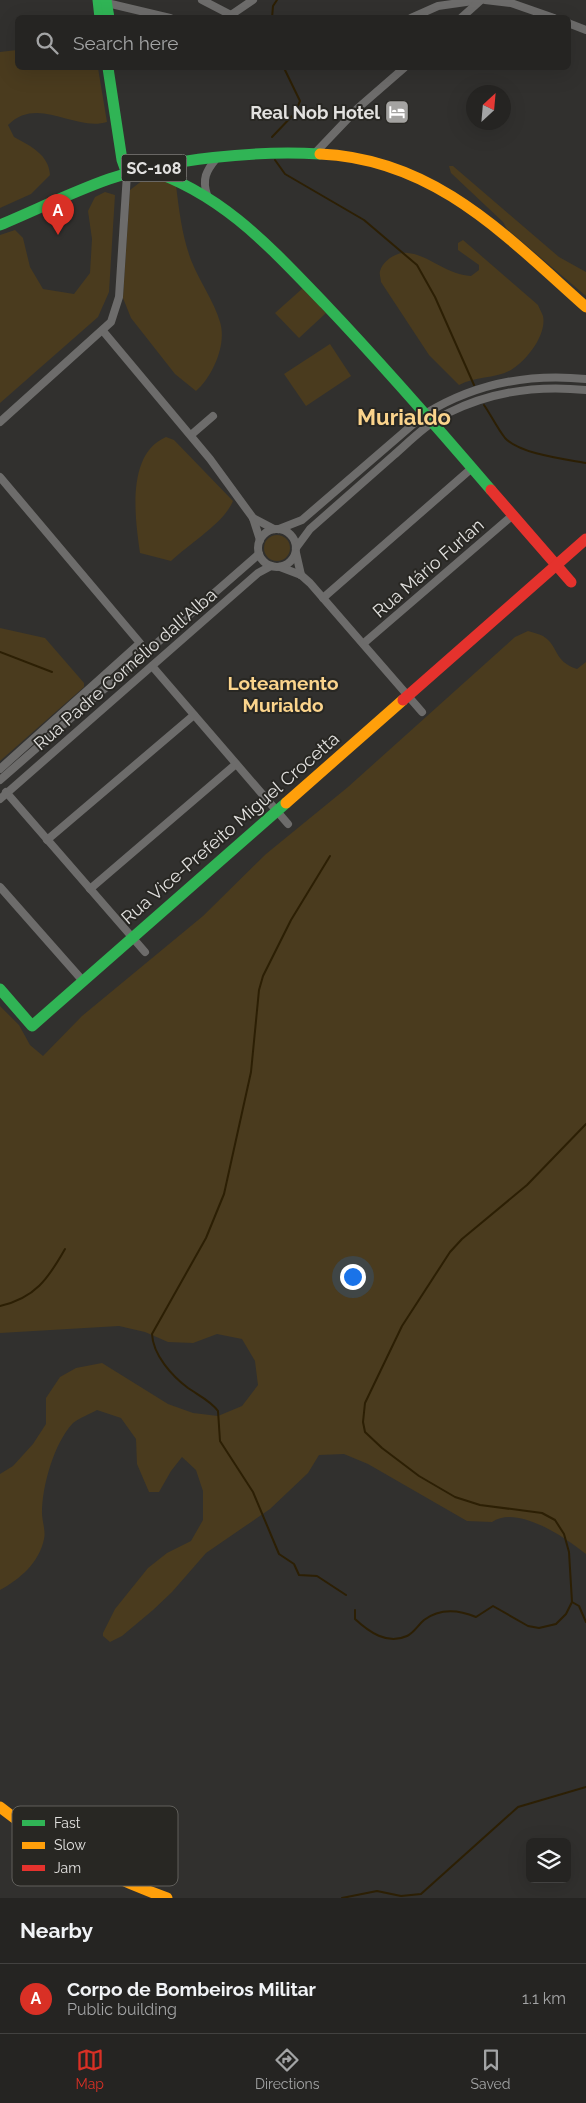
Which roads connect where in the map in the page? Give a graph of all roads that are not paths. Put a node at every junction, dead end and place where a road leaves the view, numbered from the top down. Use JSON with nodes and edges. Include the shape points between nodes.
{"nodes":[{"id":1,"x":202,"y":0,"type":"edge"},
{"id":2,"x":253,"y":0,"type":"edge"},
{"id":3,"x":454,"y":0,"type":"edge"},
{"id":4,"x":480,"y":0,"type":"edge"},
{"id":5,"x":485,"y":0,"type":"edge"},
{"id":6,"x":102,"y":1,"type":"edge"},
{"id":7,"x":438,"y":6,"type":"junction"},
{"id":8,"x":222,"y":11,"type":"junction"},
{"id":9,"x":100,"y":15,"type":"edge"},
{"id":10,"x":108,"y":15,"type":"edge"},
{"id":11,"x":158,"y":15,"type":"edge"},
{"id":12,"x":217,"y":15,"type":"edge"},
{"id":13,"x":228,"y":15,"type":"edge"},
{"id":14,"x":230,"y":15,"type":"edge"},
{"id":15,"x":418,"y":15,"type":"edge"},
{"id":16,"x":464,"y":15,"type":"edge"},
{"id":17,"x":546,"y":15,"type":"edge"},
{"id":18,"x":571,"y":24,"type":"edge"},
{"id":19,"x":586,"y":30,"type":"edge"},
{"id":20,"x":108,"y":70,"type":"edge"},
{"id":21,"x":116,"y":70,"type":"edge"},
{"id":22,"x":402,"y":70,"type":"edge"},
{"id":23,"x":317,"y":151,"type":"junction"},
{"id":24,"x":216,"y":159,"type":"junction"},
{"id":25,"x":146,"y":169,"type":"junction"},
{"id":26,"x":127,"y":174,"type":"junction"},
{"id":27,"x":206,"y":195,"type":"junction"},
{"id":28,"x":0,"y":225,"type":"edge"},
{"id":29,"x":586,"y":307,"type":"edge"},
{"id":30,"x":102,"y":331,"type":"junction"},
{"id":31,"x":586,"y":379,"type":"edge"},
{"id":32,"x":586,"y":390,"type":"edge"},
{"id":33,"x":213,"y":416,"type":"dead end"},
{"id":34,"x":428,"y":418,"type":"junction"},
{"id":35,"x":0,"y":422,"type":"edge"},
{"id":36,"x":191,"y":435,"type":"junction"},
{"id":37,"x":472,"y":468,"type":"junction"},
{"id":38,"x":0,"y":477,"type":"edge"},
{"id":39,"x":513,"y":515,"type":"junction"},
{"id":40,"x":253,"y":518,"type":"junction"},
{"id":41,"x":277,"y":529,"type":"junction"},
{"id":42,"x":586,"y":539,"type":"edge"},
{"id":43,"x":260,"y":540,"type":"junction"},
{"id":44,"x":296,"y":550,"type":"junction"},
{"id":45,"x":259,"y":554,"type":"junction"},
{"id":46,"x":556,"y":565,"type":"junction"},
{"id":47,"x":271,"y":566,"type":"junction"},
{"id":48,"x":280,"y":567,"type":"junction"},
{"id":49,"x":301,"y":575,"type":"junction"},
{"id":50,"x":571,"y":582,"type":"dead end"},
{"id":51,"x":323,"y":598,"type":"junction"},
{"id":52,"x":364,"y":644,"type":"junction"},
{"id":53,"x":152,"y":666,"type":"junction"},
{"id":54,"x":408,"y":695,"type":"junction"},
{"id":55,"x":422,"y":712,"type":"dead end"},
{"id":56,"x":194,"y":715,"type":"junction"},
{"id":57,"x":236,"y":764,"type":"junction"},
{"id":58,"x":0,"y":769,"type":"edge"},
{"id":59,"x":0,"y":780,"type":"edge"},
{"id":60,"x":3,"y":796,"type":"edge"},
{"id":61,"x":276,"y":811,"type":"junction"},
{"id":62,"x":288,"y":824,"type":"dead end"},
{"id":63,"x":47,"y":840,"type":"junction"},
{"id":64,"x":0,"y":887,"type":"edge"},
{"id":65,"x":90,"y":889,"type":"junction"},
{"id":66,"x":132,"y":938,"type":"junction"},
{"id":67,"x":145,"y":952,"type":"dead end"},
{"id":68,"x":83,"y":981,"type":"junction"},
{"id":69,"x":0,"y":989,"type":"edge"},
{"id":70,"x":0,"y":1807,"type":"edge"},
{"id":71,"x":12,"y":1816,"type":"edge"},
{"id":72,"x":136,"y":1886,"type":"edge"},
{"id":73,"x":167,"y":1898,"type":"edge"}],
"edges":[{"from":1,"to":8,"type":"street"},
{"from":2,"to":14,"type":"street"},
{"from":3,"to":7,"type":"street"},
{"from":4,"to":7,"type":"street"},
{"from":4,"to":16,"type":"street"},
{"from":5,"to":17,"type":"street","via":[[512,3]]},
{"from":6,"to":9,"type":"street"},
{"from":6,"to":10,"type":"street"},
{"from":6,"to":11,"type":"street"},
{"from":7,"to":15,"type":"street"},
{"from":8,"to":12,"type":"street"},
{"from":8,"to":13,"type":"street"},
{"from":18,"to":19,"type":"street"},
{"from":20,"to":26,"type":"street"},
{"from":21,"to":26,"type":"street","via":[[130,161]]},
{"from":22,"to":23,"type":"street","via":[[358,108]]},
{"from":23,"to":24,"type":"street","number":"SC-108"},
{"from":23,"to":29,"type":"street","number":"SC-108","via":[[365,157],[438,187],[479,214]]},
{"from":24,"to":25,"type":"street","number":"SC-108"},
{"from":24,"to":27,"type":"street","via":[[204,177]]},
{"from":25,"to":26,"type":"street","number":"SC-108"},
{"from":25,"to":27,"type":"street","via":[[180,179]]},
{"from":26,"to":28,"type":"street","number":"SC-108"},
{"from":26,"to":30,"type":"street","via":[[119,297],[115,314]]},
{"from":27,"to":34,"type":"street","via":[[256,234],[331,309]]},
{"from":30,"to":35,"type":"street"},
{"from":30,"to":36,"type":"street"},
{"from":31,"to":34,"type":"street","via":[[546,376],[497,384],[462,394]]},
{"from":32,"to":34,"type":"street","via":[[540,388],[514,391]]},
{"from":33,"to":36,"type":"street"},
{"from":34,"to":37,"type":"street"},
{"from":34,"to":41,"type":"street","via":[[302,520]]},
{"from":34,"to":44,"type":"street","via":[[310,529]]},
{"from":36,"to":40,"type":"street"},
{"from":37,"to":39,"type":"street"},
{"from":37,"to":51,"type":"street"},
{"from":38,"to":58,"type":"street","via":[[140,643]]},
{"from":39,"to":46,"type":"street"},
{"from":39,"to":52,"type":"street","name":"Rua Mário Furlan"},
{"from":40,"to":41,"type":"street"},
{"from":40,"to":43,"type":"street"},
{"from":41,"to":43,"type":"street","via":[[266,533]]},
{"from":41,"to":44,"type":"street","via":[[291,535]]},
{"from":42,"to":46,"type":"street","name":"Rua Vice-Prefeito Miguel Crocetta"},
{"from":43,"to":45,"type":"street"},
{"from":44,"to":48,"type":"street","via":[[289,563]]},
{"from":44,"to":49,"type":"street"},
{"from":45,"to":47,"type":"street"},
{"from":45,"to":59,"type":"street","name":"Rua Padre Cornélio dall'Alba"},
{"from":46,"to":50,"type":"street"},
{"from":46,"to":54,"type":"street","name":"Rua Vice-Prefeito Miguel Crocetta"},
{"from":47,"to":48,"type":"street"},
{"from":47,"to":53,"type":"street","name":"Rua Padre Cornélio dall'Alba","via":[[258,573]]},
{"from":48,"to":49,"type":"street"},
{"from":49,"to":51,"type":"street"},
{"from":51,"to":52,"type":"street"},
{"from":52,"to":54,"type":"street"},
{"from":53,"to":56,"type":"street"},
{"from":53,"to":60,"type":"street","name":"Rua Padre Cornélio dall'Alba"},
{"from":54,"to":55,"type":"street"},
{"from":54,"to":61,"type":"street","name":"Rua Vice-Prefeito Miguel Crocetta"},
{"from":56,"to":57,"type":"street"},
{"from":56,"to":63,"type":"street"},
{"from":57,"to":61,"type":"street"},
{"from":57,"to":65,"type":"street"},
{"from":60,"to":63,"type":"street"},
{"from":61,"to":62,"type":"street"},
{"from":61,"to":66,"type":"street","name":"Rua Vice-Prefeito Miguel Crocetta"},
{"from":63,"to":65,"type":"street"},
{"from":64,"to":68,"type":"street"},
{"from":65,"to":66,"type":"street"},
{"from":66,"to":67,"type":"street"},
{"from":66,"to":68,"type":"street","name":"Rua Vice-Prefeito Miguel Crocetta"},
{"from":68,"to":69,"type":"street","name":"Rua Vice-Prefeito Miguel Crocetta","via":[[32,1026]]},
{"from":70,"to":71,"type":"street"},
{"from":72,"to":73,"type":"street"}]}
